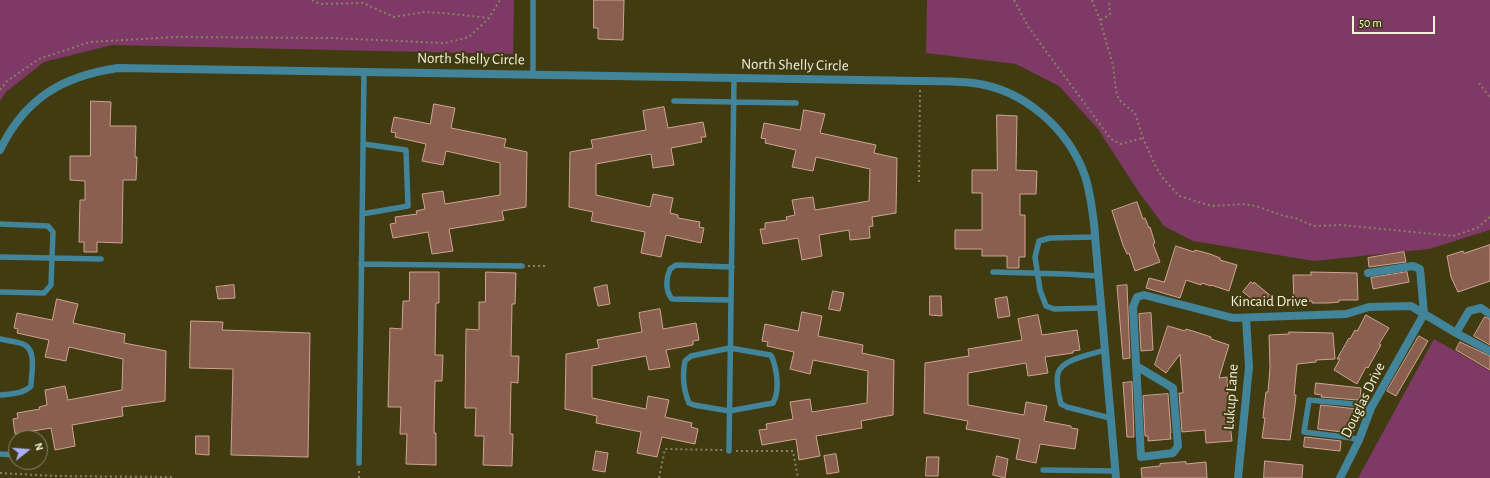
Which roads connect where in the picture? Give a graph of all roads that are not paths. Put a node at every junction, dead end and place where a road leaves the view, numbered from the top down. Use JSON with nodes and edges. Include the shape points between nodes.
{"nodes":[{"id":1,"x":533,"y":0,"type":"edge"},
{"id":2,"x":364,"y":72,"type":"junction"},
{"id":3,"x":533,"y":74,"type":"junction"},
{"id":4,"x":734,"y":78,"type":"junction"},
{"id":5,"x":674,"y":101,"type":"dead end"},
{"id":6,"x":734,"y":102,"type":"junction"},
{"id":7,"x":796,"y":103,"type":"dead end"},
{"id":8,"x":363,"y":144,"type":"junction"},
{"id":9,"x":0,"y":150,"type":"edge"},
{"id":10,"x":362,"y":214,"type":"junction"},
{"id":11,"x":0,"y":224,"type":"edge"},
{"id":12,"x":1095,"y":237,"type":"junction"},
{"id":13,"x":0,"y":257,"type":"edge"},
{"id":14,"x":52,"y":258,"type":"junction"},
{"id":15,"x":101,"y":260,"type":"dead end"},
{"id":16,"x":362,"y":264,"type":"junction"},
{"id":17,"x":522,"y":266,"type":"road end"},
{"id":18,"x":732,"y":267,"type":"junction"},
{"id":19,"x":993,"y":272,"type":"dead end"},
{"id":20,"x":1037,"y":273,"type":"junction"},
{"id":21,"x":1368,"y":274,"type":"dead end"},
{"id":22,"x":1099,"y":276,"type":"junction"},
{"id":23,"x":0,"y":292,"type":"edge"},
{"id":24,"x":731,"y":300,"type":"junction"},
{"id":25,"x":1101,"y":308,"type":"junction"},
{"id":26,"x":1424,"y":314,"type":"junction"},
{"id":27,"x":1490,"y":314,"type":"edge"},
{"id":28,"x":1246,"y":318,"type":"junction"},
{"id":29,"x":1456,"y":333,"type":"junction"},
{"id":30,"x":0,"y":339,"type":"edge"},
{"id":31,"x":730,"y":348,"type":"junction"},
{"id":32,"x":1105,"y":350,"type":"junction"},
{"id":33,"x":1490,"y":351,"type":"edge"},
{"id":34,"x":1138,"y":367,"type":"junction"},
{"id":35,"x":0,"y":395,"type":"edge"},
{"id":36,"x":1371,"y":408,"type":"junction"},
{"id":37,"x":729,"y":411,"type":"junction"},
{"id":38,"x":1110,"y":418,"type":"junction"},
{"id":39,"x":1359,"y":440,"type":"junction"},
{"id":40,"x":728,"y":451,"type":"dead end"},
{"id":41,"x":358,"y":463,"type":"dead end"},
{"id":42,"x":1044,"y":470,"type":"dead end"},
{"id":43,"x":1115,"y":474,"type":"edge"},
{"id":44,"x":1238,"y":478,"type":"edge"},
{"id":45,"x":1340,"y":478,"type":"edge"}],
"edges":[{"from":1,"to":3,"type":"lane"},
{"from":2,"to":3,"type":"street","name":"North Shelly Circle"},
{"from":2,"to":8,"type":"lane"},
{"from":2,"to":9,"type":"street","name":"North Shelly Circle","via":[[118,68],[95,71],[43,95],[26,110],[8,134]]},
{"from":3,"to":4,"type":"street","name":"North Shelly Circle"},
{"from":4,"to":6,"type":"lane"},
{"from":4,"to":12,"type":"street","name":"North Shelly Circle","via":[[974,83],[999,90],[1025,102],[1050,121],[1065,138],[1085,175]]},
{"from":5,"to":6,"type":"lane"},
{"from":6,"to":7,"type":"lane"},
{"from":6,"to":18,"type":"lane"},
{"from":8,"to":10,"type":"lane"},
{"from":8,"to":10,"type":"lane","via":[[406,150],[408,206]]},
{"from":10,"to":16,"type":"lane"},
{"from":11,"to":14,"type":"lane","via":[[48,226],[53,232]]},
{"from":12,"to":20,"type":"lane","via":[[1050,238],[1039,241],[1035,257]]},
{"from":12,"to":22,"type":"street","name":"North Shelly Circle"},
{"from":13,"to":14,"type":"lane"},
{"from":14,"to":15,"type":"lane"},
{"from":14,"to":23,"type":"lane","via":[[51,285],[44,293]]},
{"from":16,"to":17,"type":"lane"},
{"from":16,"to":41,"type":"lane"},
{"from":18,"to":24,"type":"lane"},
{"from":18,"to":24,"type":"lane","via":[[676,265],[670,269],[667,286],[672,299]]},
{"from":19,"to":20,"type":"lane"},
{"from":20,"to":22,"type":"lane"},
{"from":20,"to":25,"type":"lane","via":[[1046,306],[1054,309]]},
{"from":21,"to":26,"type":"street","via":[[1413,266],[1420,269]]},
{"from":22,"to":25,"type":"street","name":"North Shelly Circle"},
{"from":24,"to":31,"type":"lane"},
{"from":25,"to":32,"type":"street","name":"North Shelly Circle"},
{"from":26,"to":28,"type":"street","name":"Kincaid Drive","via":[[1411,306],[1369,307],[1346,314]]},
{"from":26,"to":29,"type":"street","name":"Kincaid Drive"},
{"from":26,"to":36,"type":"street","name":"Douglas Drive"},
{"from":27,"to":29,"type":"street","via":[[1481,308],[1469,311]]},
{"from":28,"to":34,"type":"street","name":"Kincaid Drive","via":[[1233,318],[1144,295],[1137,297],[1133,307]]},
{"from":28,"to":44,"type":"street","name":"Lukup Lane","via":[[1249,367]]},
{"from":29,"to":33,"type":"street","name":"Kincaid Drive"},
{"from":30,"to":35,"type":"lane","via":[[25,345],[30,350],[32,358],[31,386],[21,393]]},
{"from":31,"to":37,"type":"lane"},
{"from":31,"to":37,"type":"lane","via":[[687,358],[683,373],[684,392],[689,403]]},
{"from":31,"to":37,"type":"lane","via":[[770,355],[777,375],[773,403]]},
{"from":32,"to":38,"type":"street","name":"North Shelly Circle"},
{"from":32,"to":38,"type":"lane","via":[[1070,361],[1062,368],[1058,373],[1059,394],[1061,404],[1067,407]]},
{"from":34,"to":34,"type":"street","name":"Kincaid Drive","via":[[1173,388],[1178,446],[1173,453],[1142,457]]},
{"from":36,"to":39,"type":"street","name":"Douglas Drive"},
{"from":36,"to":39,"type":"lane","via":[[1365,405],[1308,400],[1304,432]]},
{"from":37,"to":40,"type":"lane"},
{"from":38,"to":43,"type":"street","name":"North Shelly Circle"},
{"from":39,"to":45,"type":"street","name":"Douglas Drive"},
{"from":42,"to":43,"type":"lane"}]}
